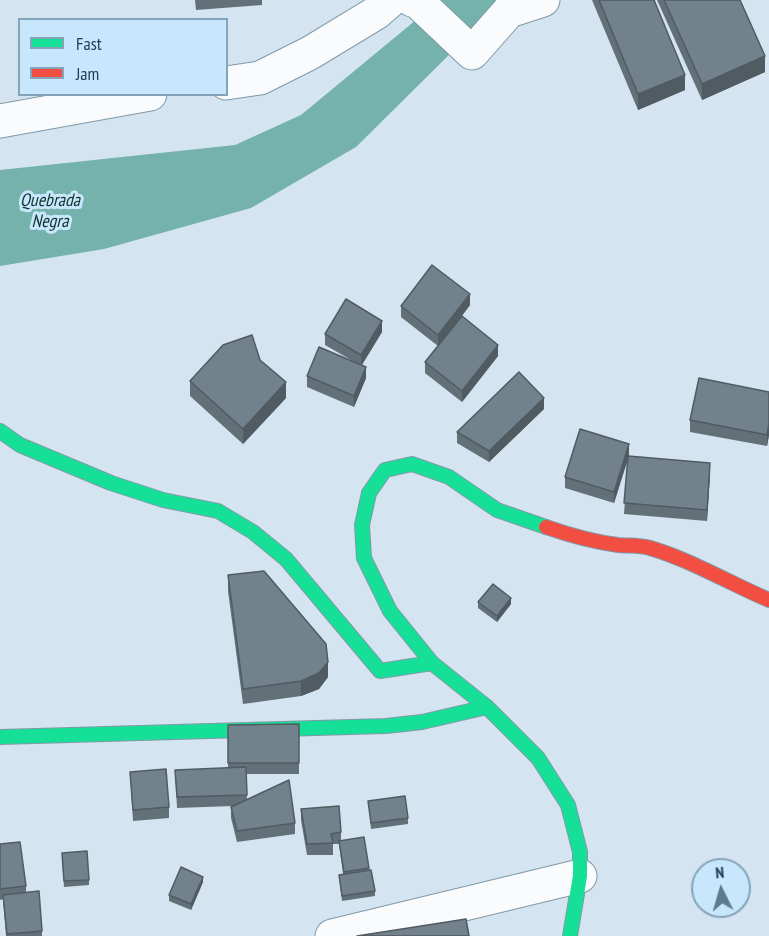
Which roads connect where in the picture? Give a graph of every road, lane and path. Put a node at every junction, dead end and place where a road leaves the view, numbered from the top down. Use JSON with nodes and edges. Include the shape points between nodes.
{"nodes":[{"id":1,"x":543,"y":0,"type":"edge"},
{"id":2,"x":407,"y":1,"type":"edge"},
{"id":3,"x":228,"y":83,"type":"edge"},
{"id":4,"x":139,"y":96,"type":"edge"},
{"id":5,"x":0,"y":121,"type":"edge"},
{"id":6,"x":0,"y":431,"type":"edge"},
{"id":7,"x":769,"y":600,"type":"edge"},
{"id":8,"x":432,"y":663,"type":"junction"},
{"id":9,"x":487,"y":707,"type":"junction"},
{"id":10,"x":0,"y":737,"type":"edge"},
{"id":11,"x":580,"y":876,"type":"junction"},
{"id":12,"x":332,"y":936,"type":"edge"},
{"id":13,"x":570,"y":936,"type":"edge"}],
"edges":[{"from":1,"to":2,"type":"street","via":[[509,11],[472,53]]},
{"from":2,"to":3,"type":"street","via":[[376,13],[260,78]]},
{"from":4,"to":5,"type":"street"},
{"from":6,"to":8,"type":"street","via":[[20,444],[111,483],[164,500],[218,511],[253,532],[286,559],[380,671]]},
{"from":7,"to":8,"type":"street","via":[[647,547],[567,534],[497,510],[449,477],[412,464],[385,471],[369,493],[362,525],[364,558],[390,611]]},
{"from":8,"to":9,"type":"street"},
{"from":9,"to":10,"type":"street","via":[[386,726]]},
{"from":9,"to":11,"type":"street","via":[[538,758],[568,805],[580,852]]},
{"from":11,"to":12,"type":"street"},
{"from":11,"to":13,"type":"street"}]}
